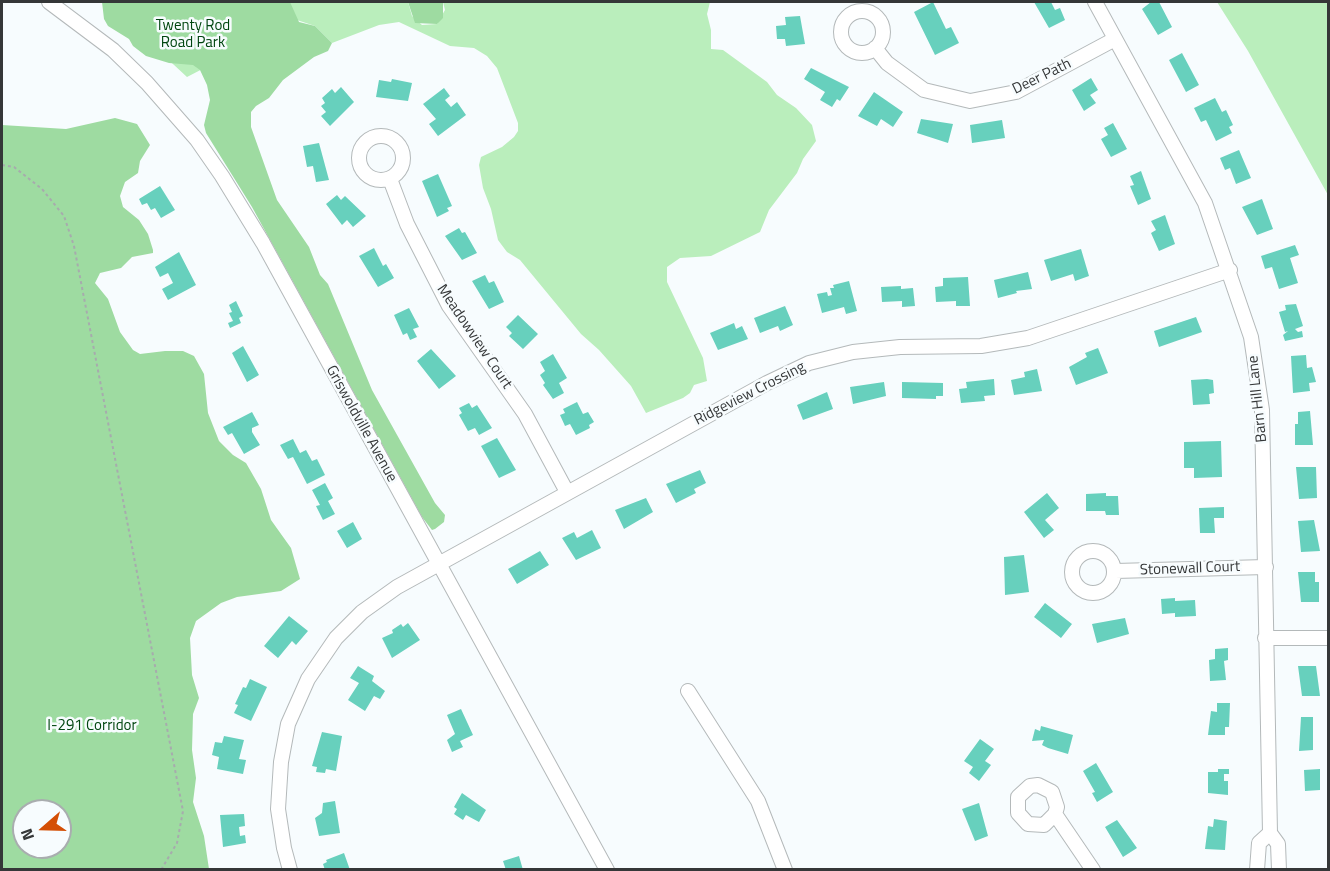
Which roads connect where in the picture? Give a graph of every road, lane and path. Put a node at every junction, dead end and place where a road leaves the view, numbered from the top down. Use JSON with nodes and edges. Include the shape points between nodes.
{"nodes":[{"id":1,"x":49,"y":2,"type":"edge"},
{"id":2,"x":1095,"y":2,"type":"edge"},
{"id":3,"x":1115,"y":39,"type":"junction"},
{"id":4,"x":875,"y":48,"type":"dead end"},
{"id":5,"x":2,"y":165,"type":"edge"},
{"id":6,"x":390,"y":179,"type":"dead end"},
{"id":7,"x":1230,"y":270,"type":"junction"},
{"id":8,"x":567,"y":492,"type":"junction"},
{"id":9,"x":438,"y":565,"type":"junction"},
{"id":10,"x":1266,"y":567,"type":"junction"},
{"id":11,"x":1115,"y":571,"type":"dead end"},
{"id":12,"x":1265,"y":638,"type":"junction"},
{"id":13,"x":1329,"y":638,"type":"edge"},
{"id":14,"x":688,"y":691,"type":"dead end"},
{"id":15,"x":1055,"y":814,"type":"dead end"},
{"id":16,"x":1270,"y":833,"type":"junction"},
{"id":17,"x":161,"y":870,"type":"edge"},
{"id":18,"x":290,"y":870,"type":"edge"},
{"id":19,"x":607,"y":870,"type":"edge"},
{"id":20,"x":786,"y":870,"type":"edge"},
{"id":21,"x":1093,"y":870,"type":"edge"},
{"id":22,"x":1257,"y":870,"type":"edge"},
{"id":23,"x":1279,"y":870,"type":"edge"}],
"edges":[{"from":1,"to":9,"type":"street","name":"Griswoldville Avenue","via":[[113,50],[147,83],[197,140],[222,176],[263,243]]},
{"from":2,"to":3,"type":"street","name":"Barn Hill Lane"},
{"from":3,"to":4,"type":"street","name":"Deer Path","via":[[1016,92],[970,101],[924,90],[887,63]]},
{"from":3,"to":7,"type":"street","name":"Barn Hill Lane","via":[[1205,203]]},
{"from":5,"to":17,"type":"path","via":[[14,168],[42,189],[64,216],[74,246],[183,811],[177,843]]},
{"from":6,"to":8,"type":"street","name":"Meadowview Court","via":[[407,224],[449,306],[525,414]]},
{"from":7,"to":8,"type":"street","name":"Ridgeview Crossing","via":[[1028,338],[981,346],[900,346],[809,363]]},
{"from":7,"to":10,"type":"street","name":"Barn Hill Lane","via":[[1251,337],[1262,410]]},
{"from":8,"to":9,"type":"street","name":"Ridgeview Crossing"},
{"from":9,"to":18,"type":"street","name":"Ridgeview Crossing","via":[[362,612],[336,638],[308,680],[288,724],[281,762],[278,809]]},
{"from":9,"to":19,"type":"street","name":"Griswoldville Avenue"},
{"from":10,"to":11,"type":"street","name":"Stonewall Court"},
{"from":10,"to":12,"type":"street","name":"Barn Hill Lane"},
{"from":12,"to":13,"type":"street"},
{"from":12,"to":16,"type":"street","name":"Barn Hill Lane"},
{"from":14,"to":20,"type":"street","via":[[758,801]]},
{"from":15,"to":21,"type":"street"},
{"from":16,"to":22,"type":"street","name":"Barn Hill Lane","via":[[1259,843]]},
{"from":16,"to":23,"type":"street","name":"Barn Hill Lane","via":[[1278,844]]}]}
